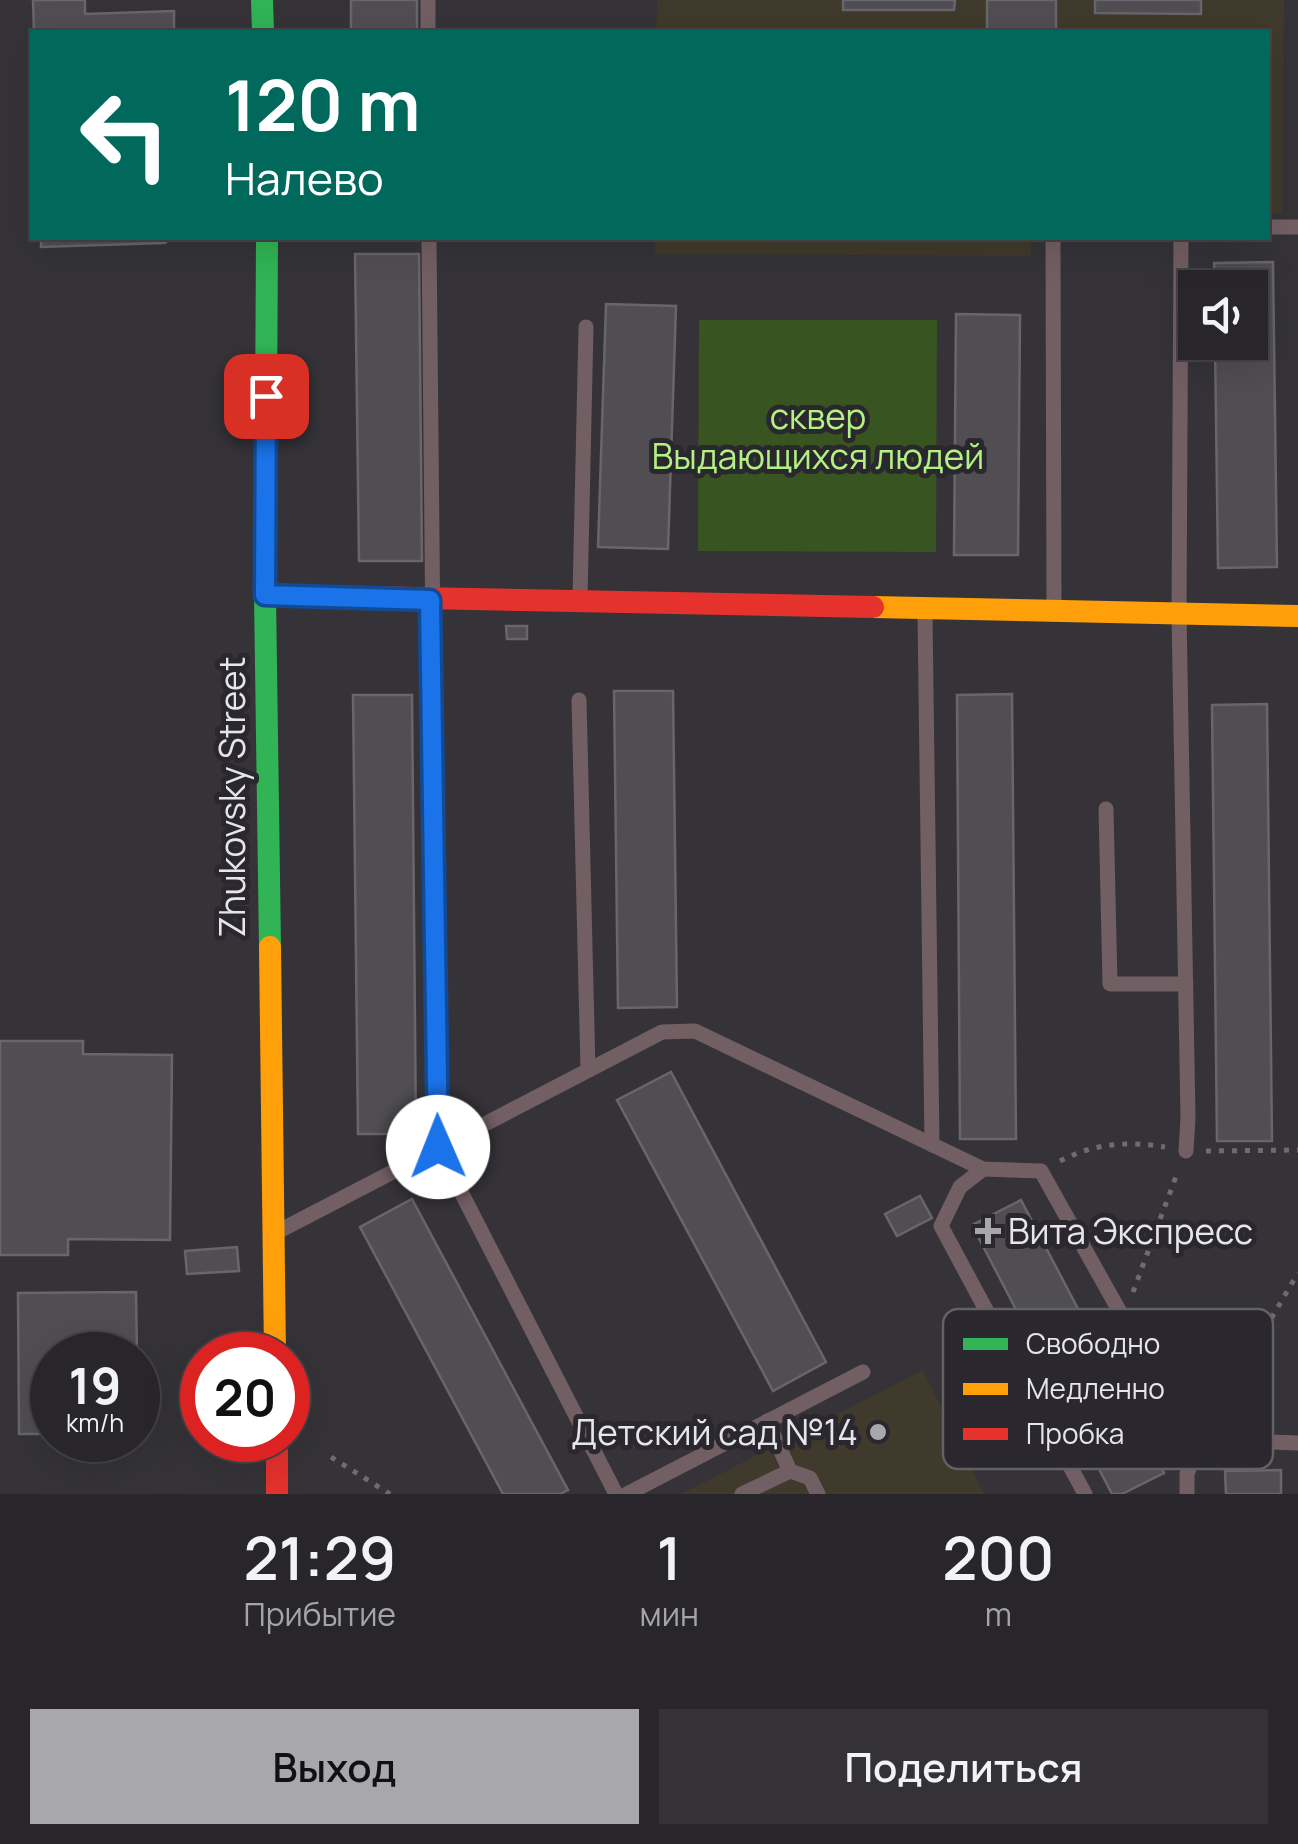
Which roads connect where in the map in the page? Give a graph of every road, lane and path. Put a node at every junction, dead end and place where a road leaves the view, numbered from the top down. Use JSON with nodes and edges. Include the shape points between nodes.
{"nodes":[{"id":1,"x":262,"y":0,"type":"edge"},
{"id":2,"x":428,"y":0,"type":"edge"},
{"id":3,"x":263,"y":30,"type":"edge"},
{"id":4,"x":428,"y":30,"type":"edge"},
{"id":5,"x":1270,"y":227,"type":"edge"},
{"id":6,"x":1298,"y":227,"type":"edge"},
{"id":7,"x":267,"y":240,"type":"edge"},
{"id":8,"x":429,"y":240,"type":"edge"},
{"id":9,"x":1053,"y":240,"type":"edge"},
{"id":10,"x":1181,"y":240,"type":"edge"},
{"id":11,"x":586,"y":328,"type":"dead end"},
{"id":12,"x":265,"y":595,"type":"junction"},
{"id":13,"x":430,"y":600,"type":"junction"},
{"id":14,"x":580,"y":602,"type":"junction"},
{"id":15,"x":924,"y":608,"type":"junction"},
{"id":16,"x":1054,"y":611,"type":"junction"},
{"id":17,"x":1179,"y":614,"type":"junction"},
{"id":18,"x":1298,"y":616,"type":"edge"},
{"id":19,"x":580,"y":700,"type":"dead end"},
{"id":20,"x":1106,"y":809,"type":"dead end"},
{"id":21,"x":1186,"y":984,"type":"junction"},
{"id":22,"x":588,"y":1070,"type":"junction"},
{"id":23,"x":932,"y":1144,"type":"junction"},
{"id":24,"x":438,"y":1147,"type":"junction"},
{"id":25,"x":1186,"y":1151,"type":"joint"},
{"id":26,"x":983,"y":1169,"type":"junction"},
{"id":27,"x":270,"y":1235,"type":"junction"},
{"id":28,"x":1298,"y":1273,"type":"edge"},
{"id":29,"x":986,"y":1309,"type":"edge"},
{"id":30,"x":1119,"y":1309,"type":"edge"},
{"id":31,"x":1127,"y":1309,"type":"edge"},
{"id":32,"x":1273,"y":1316,"type":"edge"},
{"id":33,"x":273,"y":1332,"type":"edge"},
{"id":34,"x":863,"y":1372,"type":"dead end"},
{"id":35,"x":767,"y":1421,"type":"junction"},
{"id":36,"x":1273,"y":1442,"type":"edge"},
{"id":37,"x":1298,"y":1443,"type":"edge"},
{"id":38,"x":331,"y":1456,"type":"dead end"},
{"id":39,"x":277,"y":1462,"type":"edge"},
{"id":40,"x":1072,"y":1469,"type":"edge"},
{"id":41,"x":1189,"y":1469,"type":"edge"},
{"id":42,"x":790,"y":1470,"type":"junction"},
{"id":43,"x":277,"y":1494,"type":"edge"},
{"id":44,"x":390,"y":1494,"type":"edge"},
{"id":45,"x":616,"y":1494,"type":"edge"},
{"id":46,"x":627,"y":1494,"type":"edge"},
{"id":47,"x":742,"y":1494,"type":"edge"},
{"id":48,"x":818,"y":1494,"type":"edge"},
{"id":49,"x":1085,"y":1494,"type":"edge"},
{"id":50,"x":1187,"y":1494,"type":"edge"}],
"edges":[{"from":1,"to":3,"type":"main road"},
{"from":2,"to":4,"type":"lane"},
{"from":5,"to":6,"type":"lane"},
{"from":7,"to":12,"type":"main road","name":"Zhukovsky Street"},
{"from":8,"to":13,"type":"lane"},
{"from":9,"to":16,"type":"lane"},
{"from":10,"to":17,"type":"lane"},
{"from":11,"to":14,"type":"lane"},
{"from":12,"to":13,"type":"main road"},
{"from":12,"to":27,"type":"main road","name":"Zhukovsky Street"},
{"from":13,"to":14,"type":"main road"},
{"from":13,"to":24,"type":"lane"},
{"from":14,"to":15,"type":"main road"},
{"from":15,"to":16,"type":"main road"},
{"from":15,"to":23,"type":"lane"},
{"from":16,"to":17,"type":"main road"},
{"from":17,"to":18,"type":"main road"},
{"from":17,"to":21,"type":"lane"},
{"from":19,"to":22,"type":"lane"},
{"from":20,"to":21,"type":"lane","via":[[1110,984]]},
{"from":21,"to":25,"type":"lane"},
{"from":22,"to":23,"type":"lane","via":[[662,1032],[696,1032]]},
{"from":22,"to":24,"type":"lane"},
{"from":23,"to":26,"type":"lane"},
{"from":24,"to":27,"type":"lane"},
{"from":24,"to":45,"type":"lane"},
{"from":25,"to":31,"type":"path"},
{"from":26,"to":29,"type":"lane","via":[[960,1187],[941,1226]]},
{"from":26,"to":30,"type":"lane","via":[[1041,1171]]},
{"from":27,"to":33,"type":"main road","name":"Zhukovsky Street"},
{"from":28,"to":32,"type":"path"},
{"from":34,"to":35,"type":"lane"},
{"from":35,"to":42,"type":"lane"},
{"from":35,"to":46,"type":"lane"},
{"from":36,"to":37,"type":"lane"},
{"from":38,"to":44,"type":"path"},
{"from":39,"to":43,"type":"main road"},
{"from":40,"to":49,"type":"lane"},
{"from":41,"to":50,"type":"lane"},
{"from":42,"to":47,"type":"lane"},
{"from":42,"to":48,"type":"lane","via":[[810,1478]]}]}
